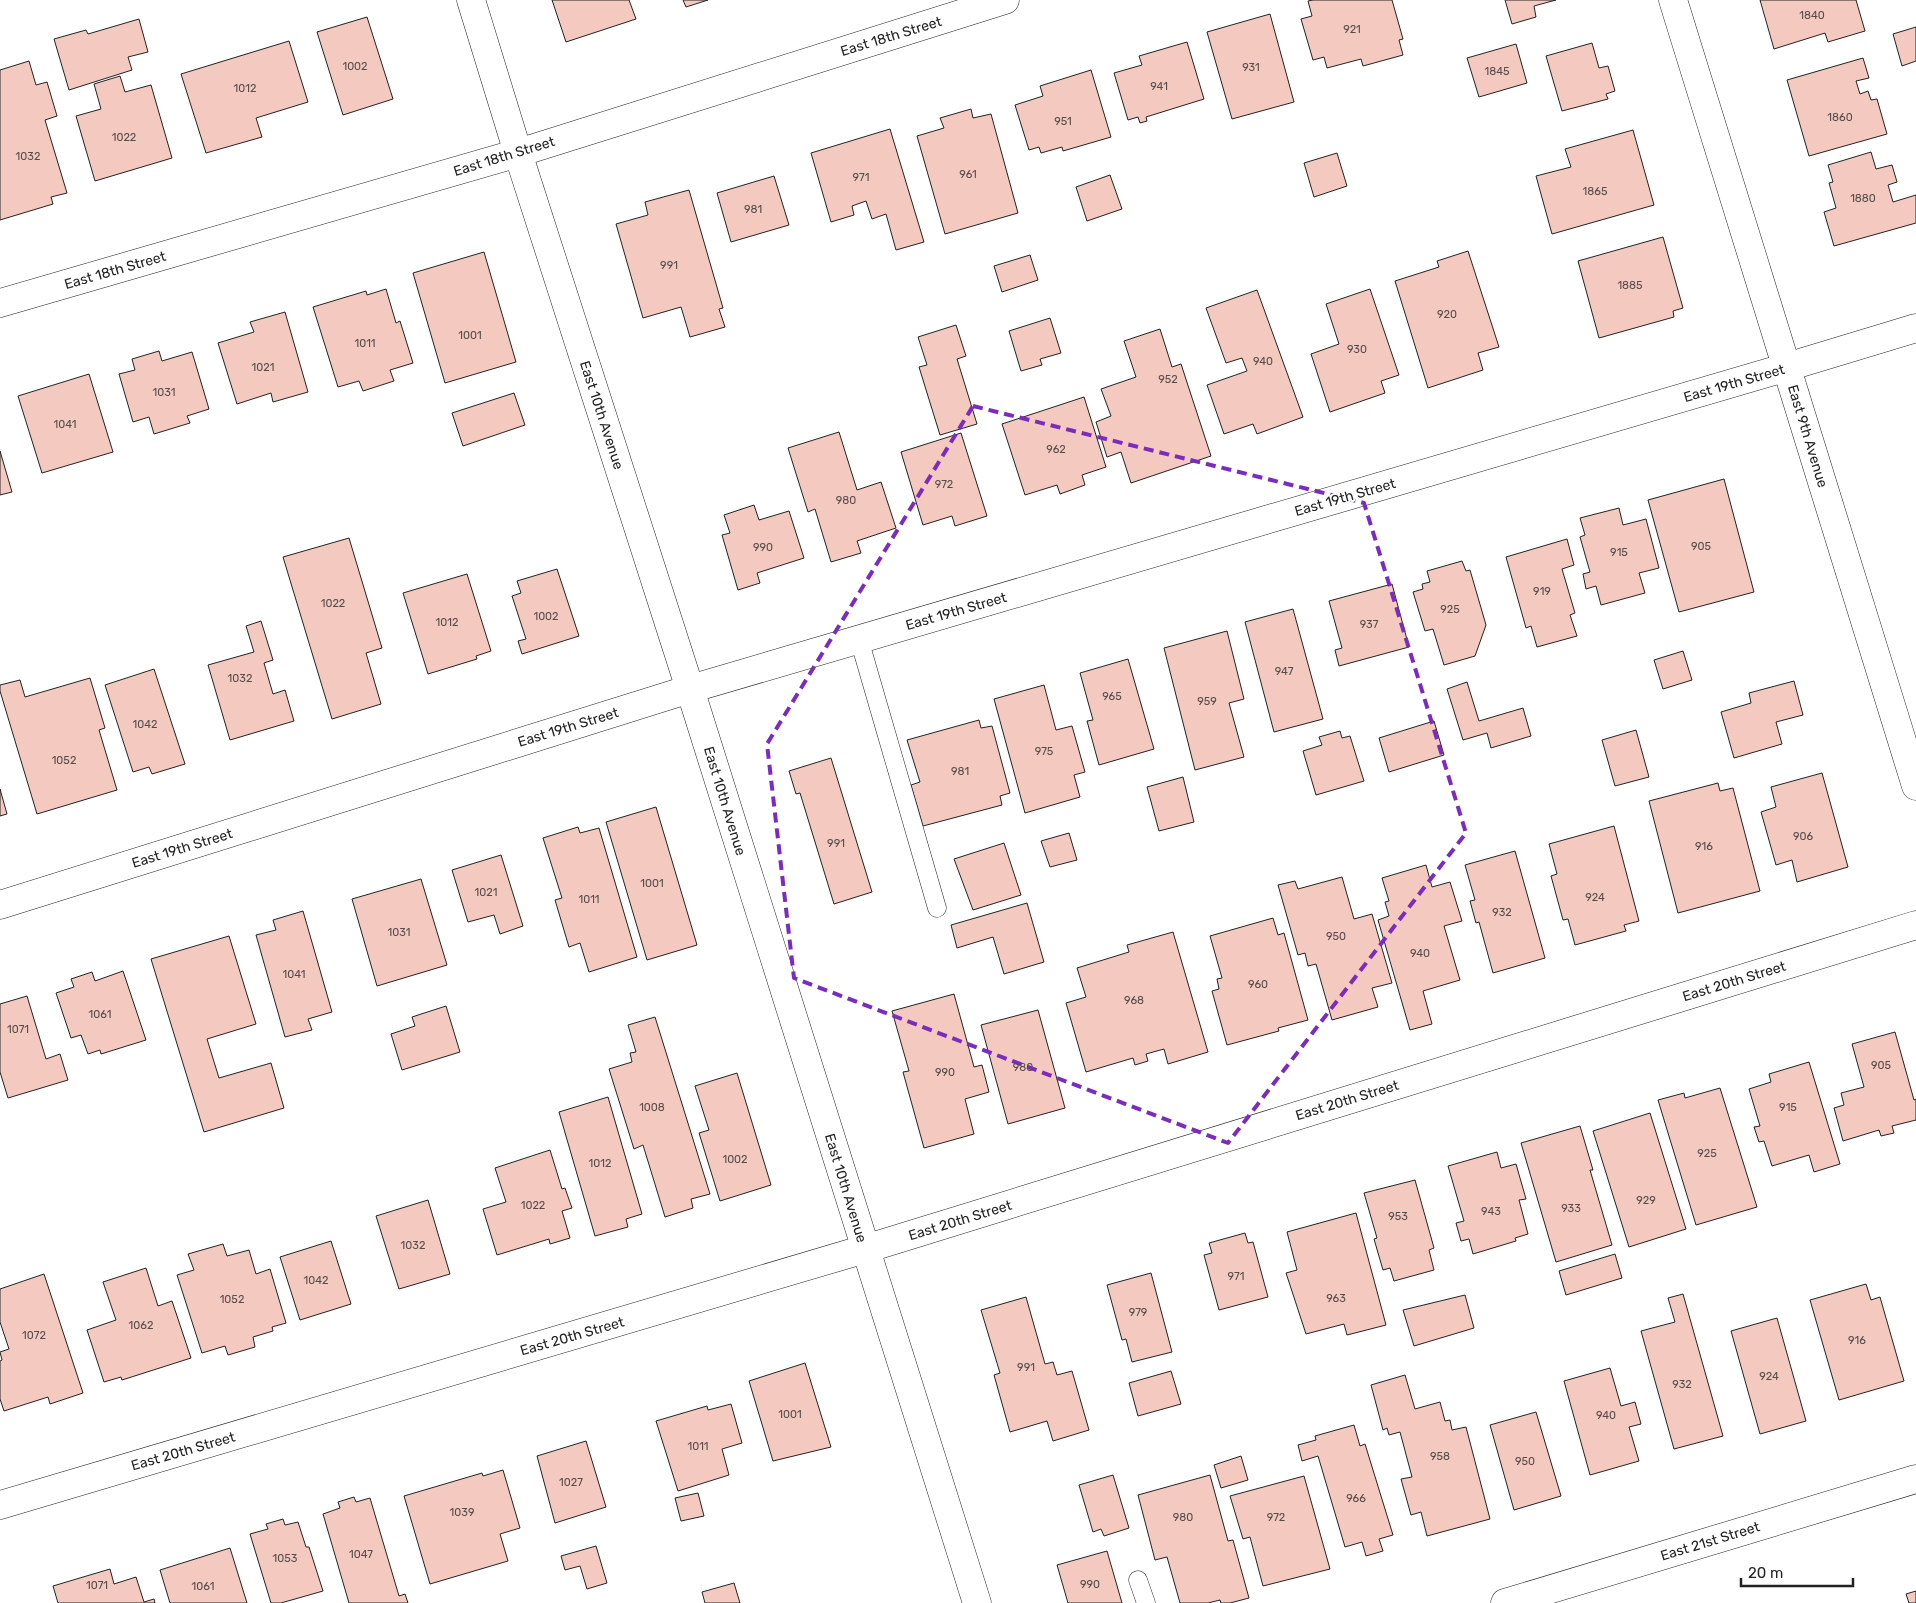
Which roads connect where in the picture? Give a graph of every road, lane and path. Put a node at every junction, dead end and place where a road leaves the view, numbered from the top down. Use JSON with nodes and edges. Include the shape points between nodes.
{"nodes":[{"id":1,"x":471,"y":0,"type":"edge"},
{"id":2,"x":1005,"y":0,"type":"edge"},
{"id":3,"x":1673,"y":0,"type":"edge"},
{"id":4,"x":518,"y":153,"type":"junction"},
{"id":5,"x":0,"y":303,"type":"edge"},
{"id":6,"x":1916,"y":328,"type":"edge"},
{"id":7,"x":1787,"y":367,"type":"junction"},
{"id":8,"x":860,"y":639,"type":"junction"},
{"id":9,"x":690,"y":689,"type":"junction"},
{"id":10,"x":1916,"y":786,"type":"edge"},
{"id":11,"x":0,"y":905,"type":"edge"},
{"id":12,"x":937,"y":908,"type":"dead end"},
{"id":13,"x":1916,"y":925,"type":"edge"},
{"id":14,"x":865,"y":1249,"type":"junction"},
{"id":15,"x":1916,"y":1478,"type":"edge"},
{"id":16,"x":0,"y":1504,"type":"edge"},
{"id":17,"x":1138,"y":1580,"type":"dead end"},
{"id":18,"x":977,"y":1603,"type":"edge"},
{"id":19,"x":1146,"y":1603,"type":"edge"},
{"id":20,"x":1505,"y":1603,"type":"edge"}],
"edges":[{"from":1,"to":4,"type":"street","name":"East 10th Avenue"},
{"from":2,"to":4,"type":"street","name":"East 18th Street"},
{"from":3,"to":7,"type":"street","name":"East 9th Avenue"},
{"from":4,"to":5,"type":"street","name":"East 18th Street"},
{"from":4,"to":9,"type":"street","name":"East 10th Avenue"},
{"from":6,"to":7,"type":"street","name":"East 19th Street"},
{"from":7,"to":8,"type":"street","name":"East 19th Street"},
{"from":7,"to":10,"type":"street","name":"East 9th Avenue"},
{"from":8,"to":9,"type":"street","name":"East 19th Street"},
{"from":8,"to":12,"type":"lane"},
{"from":9,"to":11,"type":"street","name":"East 19th Street"},
{"from":9,"to":14,"type":"street","name":"East 10th Avenue"},
{"from":13,"to":14,"type":"street","name":"East 20th Street"},
{"from":14,"to":16,"type":"street","name":"East 20th Street"},
{"from":14,"to":18,"type":"street","name":"East 10th Avenue"},
{"from":15,"to":20,"type":"street","name":"East 21st Street"},
{"from":17,"to":19,"type":"lane"}]}
